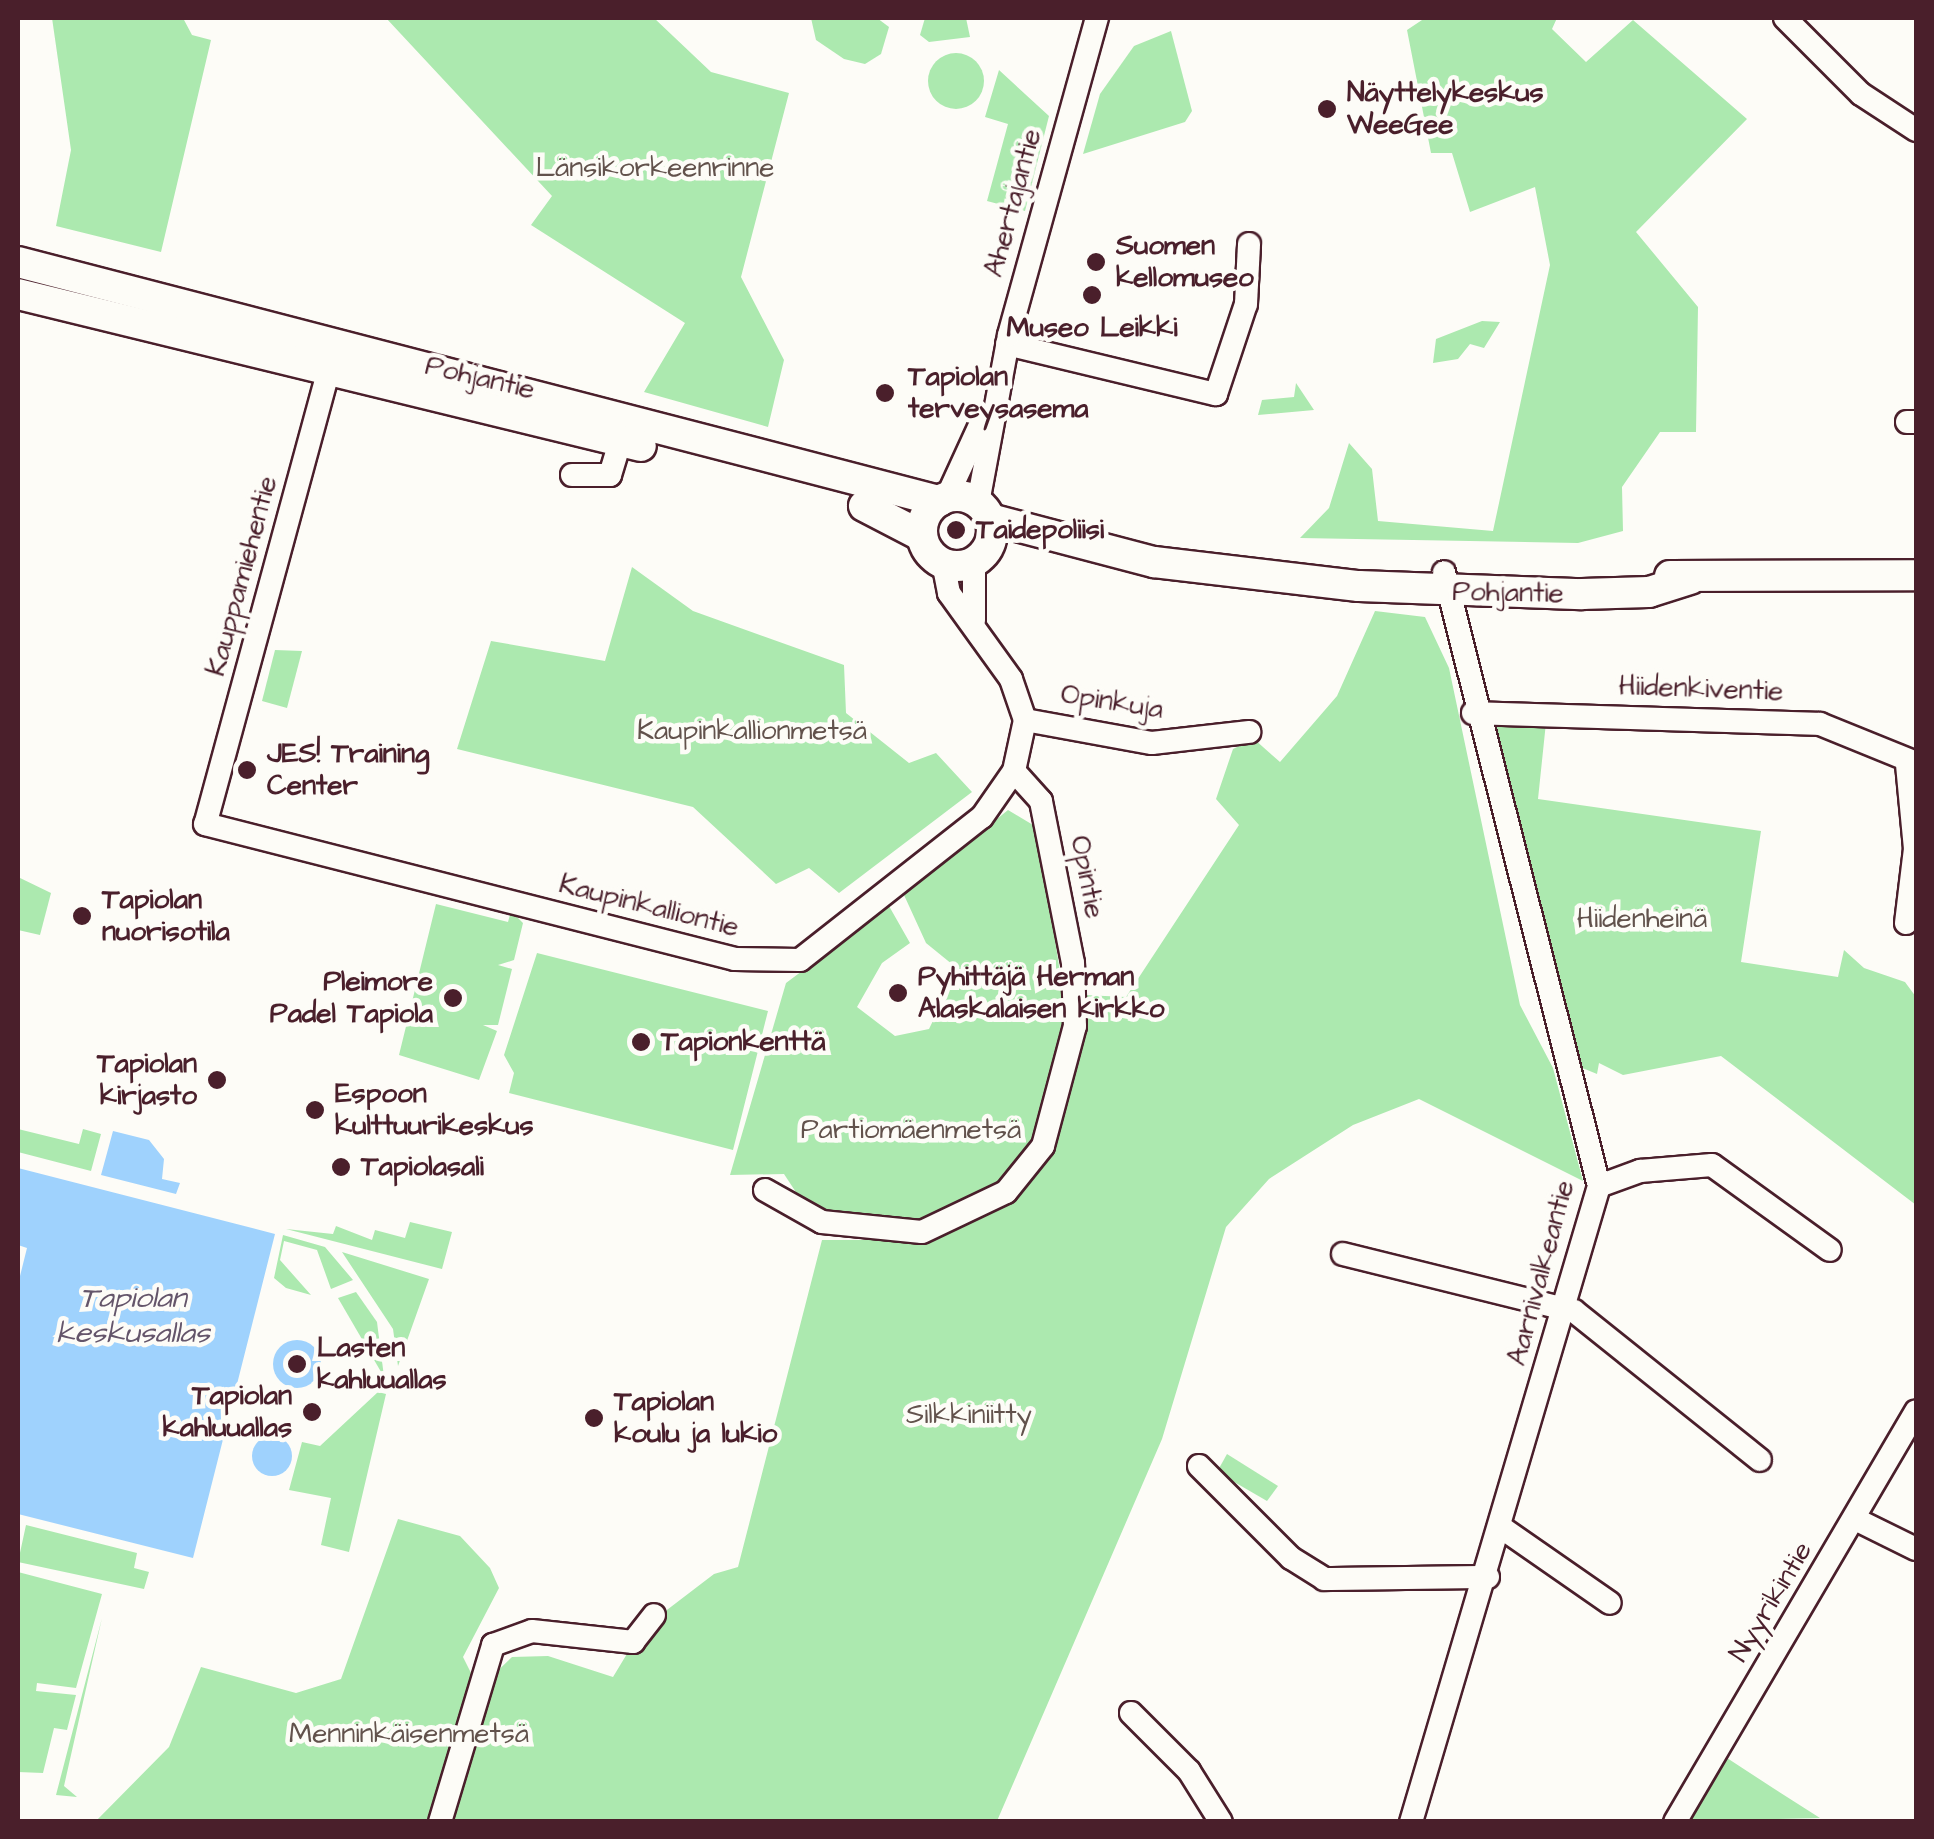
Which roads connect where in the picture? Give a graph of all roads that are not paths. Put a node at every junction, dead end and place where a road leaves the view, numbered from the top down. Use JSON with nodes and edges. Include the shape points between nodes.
{"nodes":[{"id":1,"x":1097,"y":18,"type":"edge"},
{"id":2,"x":1785,"y":18,"type":"edge"},
{"id":3,"x":1916,"y":130,"type":"edge"},
{"id":4,"x":1249,"y":244,"type":"dead end"},
{"id":5,"x":18,"y":262,"type":"edge"},
{"id":6,"x":18,"y":294,"type":"edge"},
{"id":7,"x":1007,"y":344,"type":"junction"},
{"id":8,"x":332,"y":358,"type":"junction"},
{"id":9,"x":623,"y":432,"type":"junction"},
{"id":10,"x":572,"y":475,"type":"dead end"},
{"id":11,"x":969,"y":522,"type":"junction"},
{"id":12,"x":922,"y":536,"type":"junction"},
{"id":13,"x":942,"y":564,"type":"junction"},
{"id":14,"x":1916,"y":575,"type":"edge"},
{"id":15,"x":1445,"y":585,"type":"junction"},
{"id":16,"x":974,"y":620,"type":"junction"},
{"id":17,"x":1473,"y":713,"type":"junction"},
{"id":18,"x":1025,"y":720,"type":"junction"},
{"id":19,"x":1248,"y":732,"type":"dead end"},
{"id":20,"x":1912,"y":764,"type":"edge"},
{"id":21,"x":1014,"y":772,"type":"junction"},
{"id":22,"x":205,"y":824,"type":"joint"},
{"id":23,"x":1906,"y":923,"type":"dead end"},
{"id":24,"x":1598,"y":1186,"type":"junction"},
{"id":25,"x":765,"y":1190,"type":"dead end"},
{"id":26,"x":1830,"y":1250,"type":"dead end"},
{"id":27,"x":1343,"y":1254,"type":"dead end"},
{"id":28,"x":1565,"y":1307,"type":"junction"},
{"id":29,"x":1916,"y":1412,"type":"edge"},
{"id":30,"x":1760,"y":1460,"type":"dead end"},
{"id":31,"x":1199,"y":1466,"type":"dead end"},
{"id":32,"x":1855,"y":1519,"type":"junction"},
{"id":33,"x":1502,"y":1528,"type":"junction"},
{"id":34,"x":1916,"y":1550,"type":"edge"},
{"id":35,"x":1488,"y":1576,"type":"junction"},
{"id":36,"x":1610,"y":1602,"type":"dead end"},
{"id":37,"x":654,"y":1616,"type":"dead end"},
{"id":38,"x":1131,"y":1714,"type":"dead end"},
{"id":39,"x":440,"y":1822,"type":"edge"},
{"id":40,"x":1222,"y":1822,"type":"edge"},
{"id":41,"x":1410,"y":1822,"type":"edge"},
{"id":42,"x":1675,"y":1822,"type":"edge"}],
"edges":[{"from":1,"to":7,"type":"street","name":"Ahertajantie"},
{"from":2,"to":3,"type":"street","via":[[1868,100]]},
{"from":4,"to":7,"type":"street","via":[[1246,304],[1216,394]]},
{"from":5,"to":8,"type":"main road","name":"Pohjantie"},
{"from":6,"to":8,"type":"main road","name":"Pohjantie"},
{"from":7,"to":11,"type":"street","name":"Ahertajantie"},
{"from":8,"to":9,"type":"main road","name":"Pohjantie","via":[[578,402]]},
{"from":8,"to":22,"type":"street","name":"Kauppamiehentie"},
{"from":9,"to":10,"type":"street","via":[[610,475]]},
{"from":9,"to":11,"type":"main road","name":"Pohjantie"},
{"from":9,"to":12,"type":"main road","name":"Pohjantie","via":[[880,510]]},
{"from":11,"to":12,"type":"main road"},
{"from":11,"to":13,"type":"main road"},
{"from":11,"to":15,"type":"main road","name":"Pohjantie","via":[[1069,545],[1325,580]]},
{"from":11,"to":16,"type":"street"},
{"from":12,"to":13,"type":"main road"},
{"from":13,"to":16,"type":"street","via":[[948,592]]},
{"from":14,"to":15,"type":"main road","name":"Pohjantie"},
{"from":15,"to":17,"type":"street","name":"Aarnivalkeantie"},
{"from":16,"to":18,"type":"street"},
{"from":17,"to":20,"type":"street","name":"Hiidenkiventie","via":[[1820,724]]},
{"from":17,"to":24,"type":"street","name":"Aarnivalkeantie"},
{"from":18,"to":19,"type":"street","name":"Opinkuja","via":[[1152,743]]},
{"from":18,"to":21,"type":"street"},
{"from":20,"to":23,"type":"street","via":[[1915,849]]},
{"from":21,"to":22,"type":"street","name":"Kaupinkalliontie","via":[[993,806],[951,842],[813,952],[774,965]]},
{"from":21,"to":25,"type":"street","name":"Opintie","via":[[1040,802],[1073,963],[1075,1026],[1043,1146],[992,1202],[922,1232],[822,1222]]},
{"from":24,"to":26,"type":"street","via":[[1640,1170],[1712,1166]]},
{"from":24,"to":28,"type":"street","name":"Aarnivalkeantie"},
{"from":27,"to":28,"type":"street"},
{"from":28,"to":30,"type":"street","via":[[1620,1341]]},
{"from":28,"to":33,"type":"street","name":"Aarnivalkeantie"},
{"from":29,"to":32,"type":"street","name":"Nyyrikintie"},
{"from":31,"to":35,"type":"street","via":[[1291,1558],[1324,1579]]},
{"from":32,"to":34,"type":"street"},
{"from":32,"to":42,"type":"street","name":"Nyyrikintie"},
{"from":33,"to":35,"type":"street","name":"Aarnivalkeantie"},
{"from":33,"to":36,"type":"street"},
{"from":35,"to":41,"type":"street","name":"Aarnivalkeantie"},
{"from":37,"to":39,"type":"street","via":[[633,1642],[525,1631],[492,1646]]},
{"from":38,"to":40,"type":"street","via":[[1190,1771]]}]}
